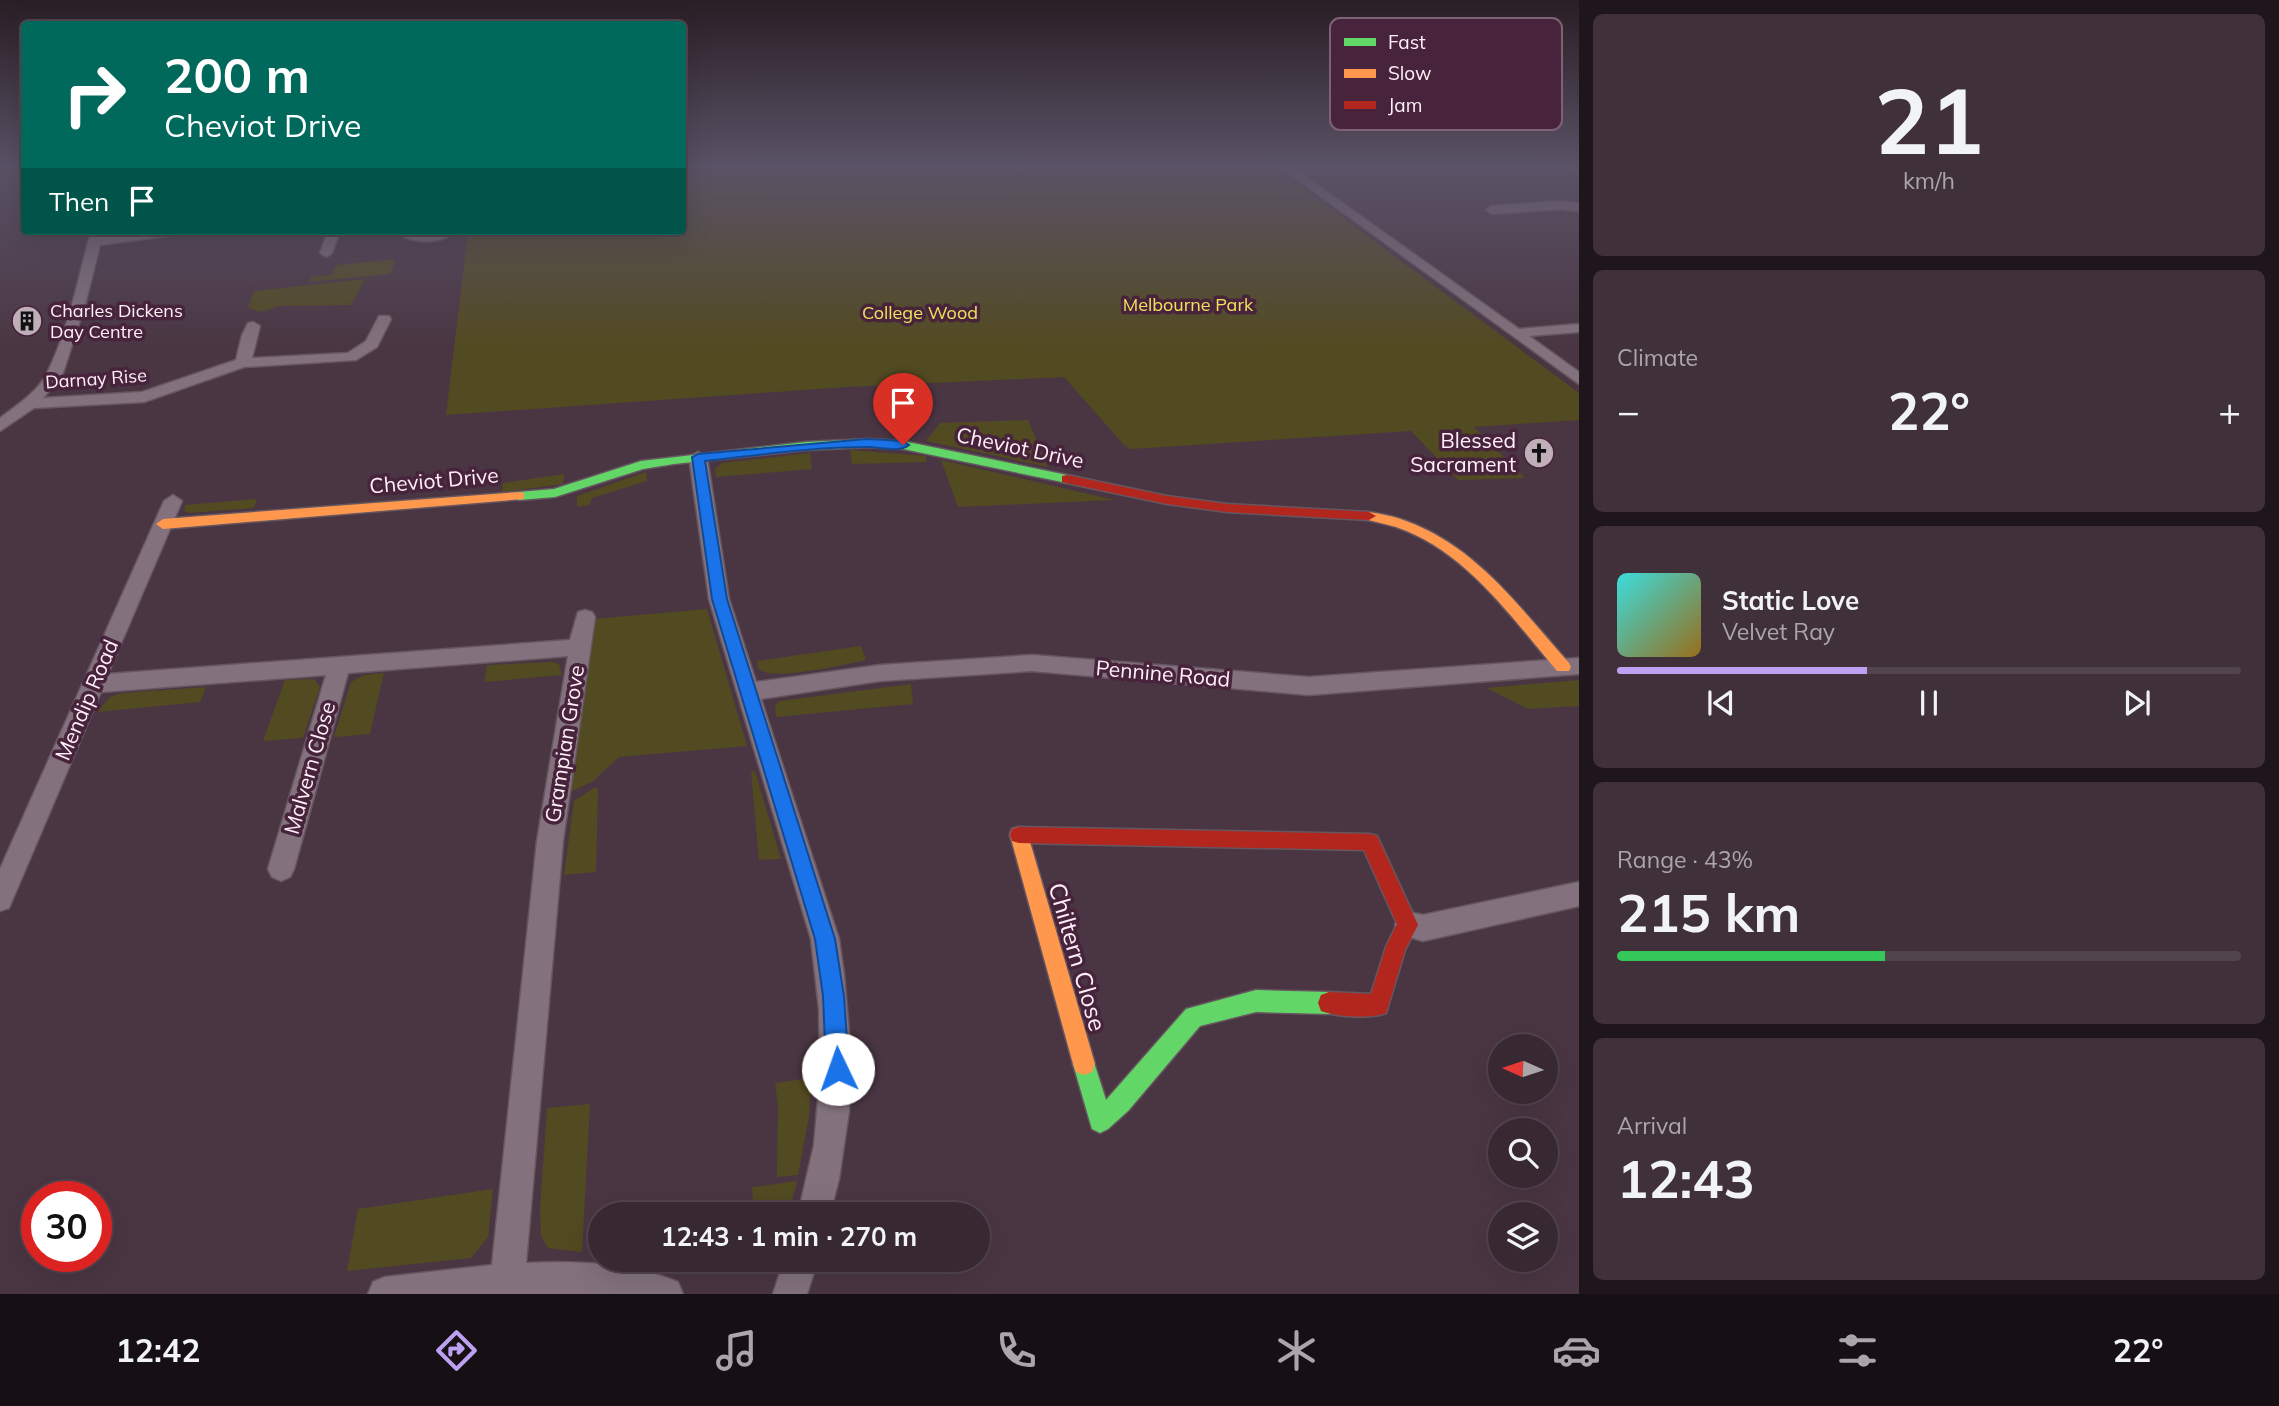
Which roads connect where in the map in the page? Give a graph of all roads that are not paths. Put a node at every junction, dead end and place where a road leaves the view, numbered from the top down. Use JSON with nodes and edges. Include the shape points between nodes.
{"nodes":[{"id":1,"x":1368,"y":226,"type":"edge"},
{"id":2,"x":122,"y":235,"type":"edge"},
{"id":3,"x":333,"y":235,"type":"edge"},
{"id":4,"x":407,"y":235,"type":"edge"},
{"id":5,"x":444,"y":235,"type":"dead end"},
{"id":6,"x":96,"y":237,"type":"edge"},
{"id":7,"x":326,"y":253,"type":"dead end"},
{"id":8,"x":384,"y":319,"type":"dead end"},
{"id":9,"x":253,"y":326,"type":"dead end"},
{"id":10,"x":1579,"y":328,"type":"edge"},
{"id":11,"x":1518,"y":334,"type":"junction"},
{"id":12,"x":242,"y":363,"type":"junction"},
{"id":13,"x":1579,"y":379,"type":"edge"},
{"id":14,"x":30,"y":403,"type":"junction"},
{"id":15,"x":0,"y":426,"type":"edge"},
{"id":16,"x":698,"y":457,"type":"junction"},
{"id":17,"x":173,"y":501,"type":"dead end"},
{"id":18,"x":163,"y":524,"type":"junction"},
{"id":19,"x":585,"y":617,"type":"dead end"},
{"id":20,"x":579,"y":647,"type":"junction"},
{"id":21,"x":1571,"y":666,"type":"edge"},
{"id":22,"x":340,"y":667,"type":"junction"},
{"id":23,"x":95,"y":684,"type":"junction"},
{"id":24,"x":748,"y":692,"type":"junction"},
{"id":25,"x":281,"y":869,"type":"dead end"},
{"id":26,"x":1579,"y":894,"type":"edge"},
{"id":27,"x":0,"y":899,"type":"edge"},
{"id":28,"x":1408,"y":925,"type":"junction"},
{"id":29,"x":817,"y":1202,"type":"edge"},
{"id":30,"x":796,"y":1272,"type":"edge"},
{"id":31,"x":507,"y":1281,"type":"junction"},
{"id":32,"x":386,"y":1294,"type":"edge"},
{"id":33,"x":666,"y":1294,"type":"edge"},
{"id":34,"x":790,"y":1294,"type":"edge"}],
"edges":[{"from":1,"to":11,"type":"street"},
{"from":2,"to":6,"type":"street"},
{"from":3,"to":7,"type":"street"},
{"from":4,"to":5,"type":"street"},
{"from":6,"to":14,"type":"street","via":[[59,365]]},
{"from":8,"to":12,"type":"street","name":"Darnay Rise","via":[[372,344],[351,357]]},
{"from":9,"to":12,"type":"street"},
{"from":10,"to":11,"type":"street"},
{"from":11,"to":13,"type":"street"},
{"from":12,"to":14,"type":"street","name":"Darnay Rise","via":[[144,397]]},
{"from":14,"to":15,"type":"street"},
{"from":16,"to":18,"type":"street","name":"Cheviot Drive","via":[[641,465],[555,493]]},
{"from":16,"to":21,"type":"street","name":"Cheviot Drive","via":[[806,446],[903,445],[1167,500],[1394,521],[1438,540],[1465,561]]},
{"from":16,"to":24,"type":"street","via":[[719,599]]},
{"from":17,"to":18,"type":"street","name":"Mendip Road"},
{"from":18,"to":23,"type":"street","name":"Mendip Road"},
{"from":19,"to":20,"type":"street"},
{"from":20,"to":22,"type":"street","name":"Grampian Grove"},
{"from":20,"to":31,"type":"street","name":"Grampian Grove","via":[[550,841]]},
{"from":21,"to":24,"type":"street","name":"Pennine Road","via":[[1309,686],[1032,663],[880,673]]},
{"from":22,"to":23,"type":"street","name":"Grampian Grove"},
{"from":22,"to":25,"type":"street","name":"Malvern Close"},
{"from":23,"to":27,"type":"street","name":"Mendip Road"},
{"from":24,"to":29,"type":"street","via":[[804,863],[825,939],[833,996],[836,1081],[832,1130]]},
{"from":26,"to":28,"type":"street","via":[[1423,928]]},
{"from":28,"to":28,"type":"street","name":"Chiltern Close","via":[[1396,947],[1378,1005],[1256,1001],[1194,1017],[1100,1121],[1019,835],[1370,842]]},
{"from":30,"to":34,"type":"street"},
{"from":31,"to":32,"type":"street"},
{"from":31,"to":33,"type":"street","via":[[581,1280]]}]}
